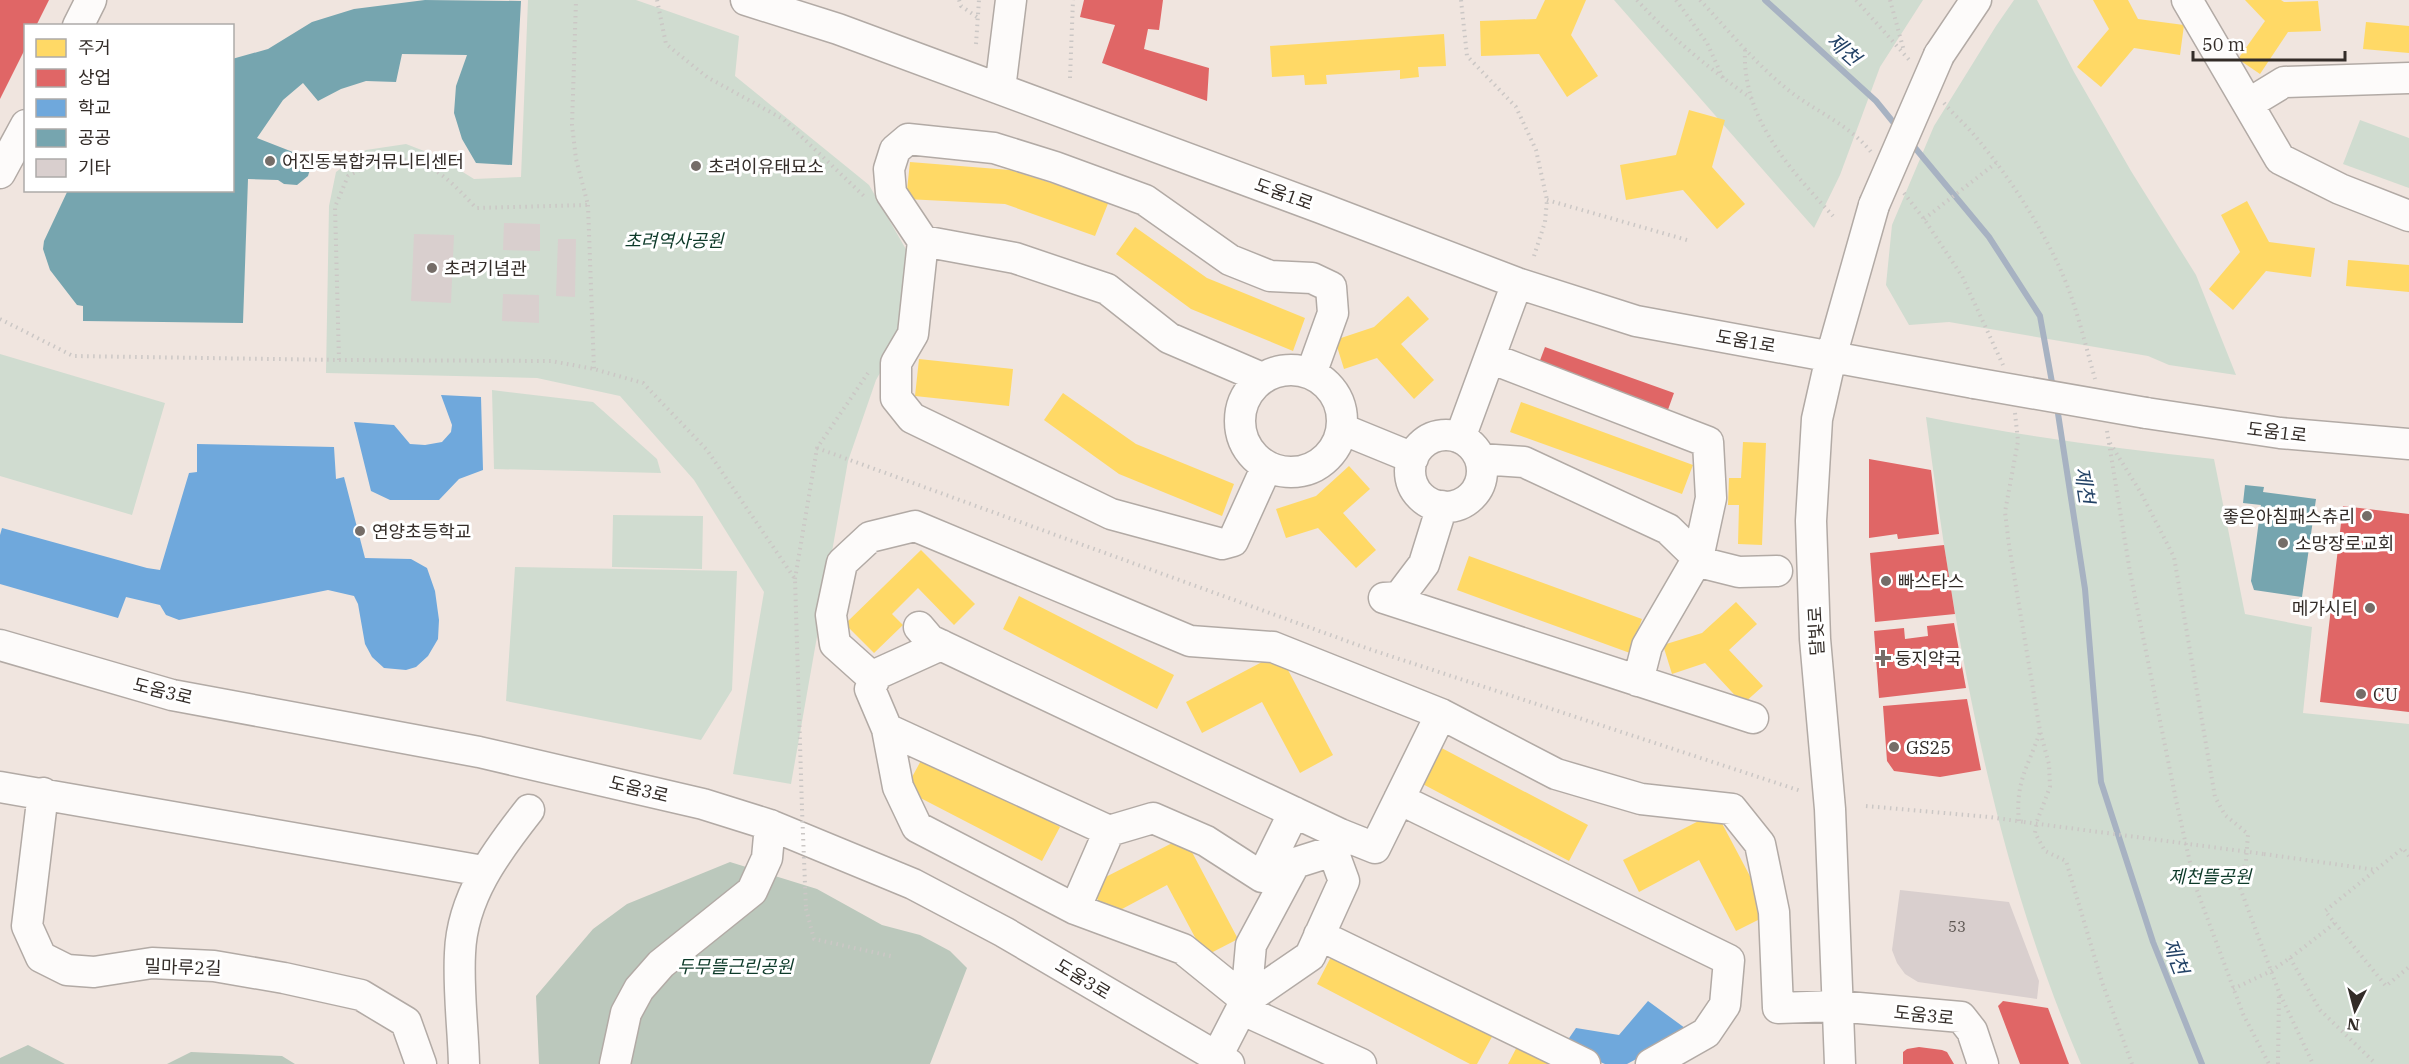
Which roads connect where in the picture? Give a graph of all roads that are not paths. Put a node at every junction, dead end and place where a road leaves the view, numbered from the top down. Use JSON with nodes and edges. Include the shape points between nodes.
{"nodes":[{"id":1,"x":91,"y":0,"type":"edge"},
{"id":2,"x":746,"y":0,"type":"edge"},
{"id":3,"x":1011,"y":0,"type":"edge"},
{"id":4,"x":1976,"y":0,"type":"edge"},
{"id":5,"x":2187,"y":0,"type":"edge"},
{"id":6,"x":79,"y":24,"type":"edge"},
{"id":7,"x":2409,"y":78,"type":"edge"},
{"id":8,"x":1000,"y":89,"type":"junction"},
{"id":9,"x":2248,"y":104,"type":"junction"},
{"id":10,"x":24,"y":129,"type":"edge"},
{"id":11,"x":0,"y":173,"type":"edge"},
{"id":12,"x":2409,"y":216,"type":"edge"},
{"id":13,"x":923,"y":241,"type":"junction"},
{"id":14,"x":1517,"y":283,"type":"junction"},
{"id":15,"x":1831,"y":357,"type":"junction"},
{"id":16,"x":1490,"y":358,"type":"junction"},
{"id":17,"x":1311,"y":374,"type":"junction"},
{"id":18,"x":1262,"y":378,"type":"junction"},
{"id":19,"x":1342,"y":429,"type":"junction"},
{"id":20,"x":2409,"y":444,"type":"edge"},
{"id":21,"x":1470,"y":448,"type":"junction"},
{"id":22,"x":1413,"y":458,"type":"junction"},
{"id":23,"x":1267,"y":466,"type":"junction"},
{"id":24,"x":1442,"y":506,"type":"junction"},
{"id":25,"x":1698,"y":558,"type":"junction"},
{"id":26,"x":1777,"y":571,"type":"dead end"},
{"id":27,"x":0,"y":645,"type":"edge"},
{"id":28,"x":874,"y":680,"type":"junction"},
{"id":29,"x":1638,"y":681,"type":"junction"},
{"id":30,"x":1441,"y":714,"type":"junction"},
{"id":31,"x":1754,"y":718,"type":"dead end"},
{"id":32,"x":887,"y":729,"type":"junction"},
{"id":33,"x":0,"y":787,"type":"edge"},
{"id":34,"x":43,"y":793,"type":"junction"},
{"id":35,"x":1399,"y":799,"type":"junction"},
{"id":36,"x":529,"y":810,"type":"dead end"},
{"id":37,"x":1294,"y":812,"type":"junction"},
{"id":38,"x":770,"y":825,"type":"junction"},
{"id":39,"x":1108,"y":831,"type":"junction"},
{"id":40,"x":1337,"y":843,"type":"junction"},
{"id":41,"x":483,"y":871,"type":"junction"},
{"id":42,"x":1075,"y":909,"type":"junction"},
{"id":43,"x":1319,"y":935,"type":"junction"},
{"id":44,"x":1244,"y":1004,"type":"junction"},
{"id":45,"x":1836,"y":1006,"type":"junction"},
{"id":46,"x":1219,"y":1062,"type":"edge"},
{"id":47,"x":421,"y":1064,"type":"edge"},
{"id":48,"x":464,"y":1064,"type":"edge"},
{"id":49,"x":615,"y":1064,"type":"edge"},
{"id":50,"x":1361,"y":1064,"type":"edge"},
{"id":51,"x":1585,"y":1064,"type":"edge"},
{"id":52,"x":1652,"y":1064,"type":"edge"},
{"id":53,"x":1840,"y":1064,"type":"edge"},
{"id":54,"x":1983,"y":1064,"type":"edge"}],
"edges":[{"from":1,"to":6,"type":"street"},
{"from":2,"to":8,"type":"street","name":"도움1로","via":[[838,29]]},
{"from":3,"to":8,"type":"street"},
{"from":4,"to":15,"type":"street","name":"달빛로","bridge":true,"via":[[1925,59],[1874,205]]},
{"from":5,"to":9,"type":"street"},
{"from":7,"to":9,"type":"street","via":[[2284,82]]},
{"from":8,"to":14,"type":"street","name":"도움1로"},
{"from":9,"to":12,"type":"street","via":[[2280,159],[2340,189]]},
{"from":10,"to":11,"type":"street"},
{"from":13,"to":17,"type":"street","via":[[891,193],[889,169],[895,150],[908,140],[994,148],[1055,167],[1145,200],[1230,260],[1270,276],[1312,278],[1331,287],[1333,313]]},
{"from":13,"to":18,"type":"street","via":[[1015,258],[1107,289],[1169,338]]},
{"from":13,"to":23,"type":"street","via":[[913,334],[896,363],[896,398],[912,418],[1111,514],[1222,544],[1233,541]]},
{"from":14,"to":15,"type":"street","name":"도움1로","via":[[1636,321]]},
{"from":14,"to":16,"type":"street"},
{"from":15,"to":20,"type":"street","name":"도움1로","bridge":true,"via":[[2280,434]]},
{"from":15,"to":45,"type":"street","name":"달빛로","via":[[1817,419],[1811,521],[1815,639],[1830,809]]},
{"from":16,"to":21,"type":"street"},
{"from":16,"to":25,"type":"street","via":[[1708,442],[1711,498]]},
{"from":17,"to":18,"type":"street","via":[[1277,371]]},
{"from":17,"to":19,"type":"street","via":[[1336,396],[1342,412]]},
{"from":18,"to":23,"type":"street","via":[[1250,390],[1239,421],[1250,453]]},
{"from":19,"to":22,"type":"street"},
{"from":19,"to":23,"type":"street","via":[[1326,459],[1311,468],[1294,472]]},
{"from":21,"to":22,"type":"street","via":[[1449,435],[1438,436],[1427,440]]},
{"from":21,"to":24,"type":"street","via":[[1482,466],[1477,489],[1458,504]]},
{"from":21,"to":25,"type":"street","via":[[1524,462],[1668,529]]},
{"from":22,"to":24,"type":"street","via":[[1410,469],[1416,490],[1424,499]]},
{"from":24,"to":29,"type":"street","via":[[1424,564],[1399,597],[1384,598]]},
{"from":25,"to":26,"type":"street","via":[[1739,572]]},
{"from":25,"to":29,"type":"street","via":[[1647,646]]},
{"from":27,"to":38,"type":"street","name":"도움3로","via":[[172,695],[479,752],[703,804]]},
{"from":28,"to":30,"type":"street","via":[[835,645],[831,615],[842,563],[870,537],[915,526],[1190,641],[1274,647]]},
{"from":28,"to":32,"type":"street","via":[[870,690]]},
{"from":28,"to":37,"type":"street","via":[[930,636]]},
{"from":29,"to":31,"type":"street"},
{"from":30,"to":35,"type":"street"},
{"from":30,"to":45,"type":"street","name":"도움3로","via":[[1556,774],[1641,799],[1732,809],[1760,844],[1774,912],[1778,1008]]},
{"from":32,"to":39,"type":"street"},
{"from":32,"to":42,"type":"street","via":[[898,787],[917,827]]},
{"from":33,"to":34,"type":"street"},
{"from":34,"to":41,"type":"street"},
{"from":34,"to":47,"type":"street","name":"밀마루2길","via":[[27,926],[41,957],[67,970],[94,972],[152,963],[214,966],[361,995],[406,1022]]},
{"from":35,"to":40,"type":"street","via":[[1375,848]]},
{"from":35,"to":52,"type":"street","via":[[1729,960],[1725,1005],[1706,1033]]},
{"from":36,"to":41,"type":"street"},
{"from":37,"to":39,"type":"street","via":[[1262,877],[1206,842],[1154,818]]},
{"from":37,"to":40,"type":"street"},
{"from":38,"to":46,"type":"street","name":"도움3로","via":[[913,884],[1004,932]]},
{"from":38,"to":49,"type":"street","via":[[767,858],[752,891],[661,964],[639,989],[626,1013]]},
{"from":39,"to":42,"type":"street"},
{"from":40,"to":43,"type":"street","via":[[1344,881]]},
{"from":40,"to":44,"type":"street","via":[[1295,863],[1251,945]]},
{"from":41,"to":48,"type":"street","via":[[466,916],[459,952]]},
{"from":42,"to":44,"type":"street","via":[[1183,949]]},
{"from":43,"to":44,"type":"street","via":[[1310,956]]},
{"from":43,"to":51,"type":"street"},
{"from":44,"to":46,"type":"street"},
{"from":44,"to":50,"type":"street"},
{"from":45,"to":53,"type":"street","name":"달빛로"},
{"from":45,"to":54,"type":"street","name":"도움3로","via":[[1960,1017],[1972,1031]]}]}
